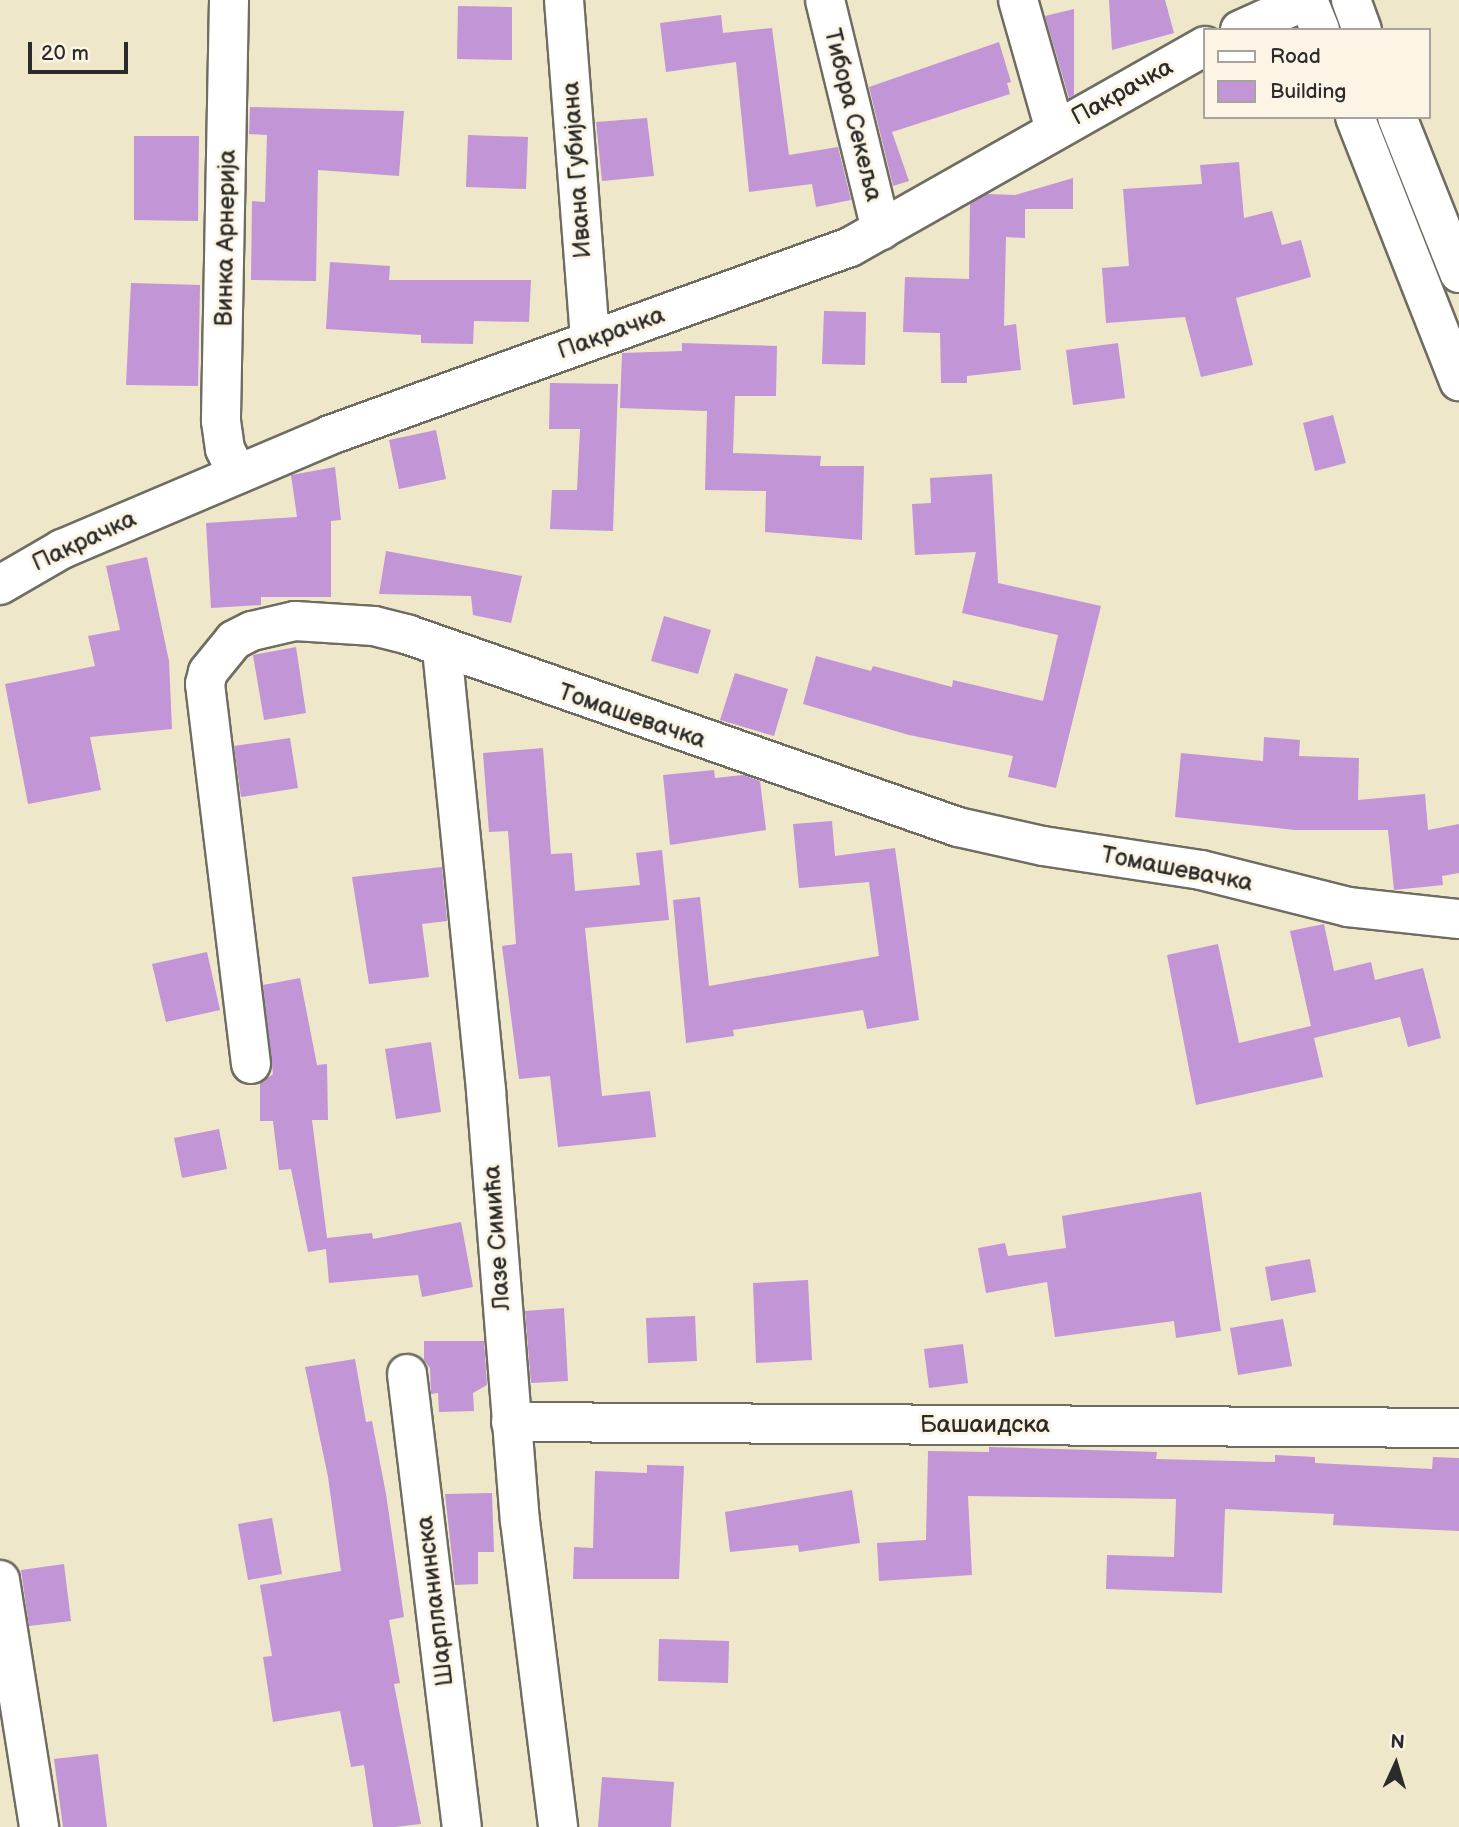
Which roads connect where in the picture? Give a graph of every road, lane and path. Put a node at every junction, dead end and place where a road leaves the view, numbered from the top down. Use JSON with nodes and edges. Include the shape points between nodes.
{"nodes":[{"id":1,"x":229,"y":0,"type":"edge"},
{"id":2,"x":564,"y":0,"type":"edge"},
{"id":3,"x":825,"y":0,"type":"edge"},
{"id":4,"x":1018,"y":0,"type":"edge"},
{"id":5,"x":1307,"y":0,"type":"edge"},
{"id":6,"x":1351,"y":0,"type":"edge"},
{"id":7,"x":1244,"y":28,"type":"edge"},
{"id":8,"x":1319,"y":28,"type":"edge"},
{"id":9,"x":1361,"y":28,"type":"edge"},
{"id":10,"x":1204,"y":47,"type":"edge"},
{"id":11,"x":1356,"y":119,"type":"edge"},
{"id":12,"x":1398,"y":119,"type":"edge"},
{"id":13,"x":1055,"y":130,"type":"junction"},
{"id":14,"x":881,"y":230,"type":"junction"},
{"id":15,"x":1459,"y":271,"type":"edge"},
{"id":16,"x":590,"y":340,"type":"junction"},
{"id":17,"x":1459,"y":381,"type":"edge"},
{"id":18,"x":237,"y":474,"type":"junction"},
{"id":19,"x":0,"y":585,"type":"edge"},
{"id":20,"x":442,"y":649,"type":"junction"},
{"id":21,"x":1459,"y":919,"type":"edge"},
{"id":22,"x":251,"y":1064,"type":"dead end"},
{"id":23,"x":407,"y":1374,"type":"dead end"},
{"id":24,"x":511,"y":1422,"type":"junction"},
{"id":25,"x":1459,"y":1428,"type":"edge"},
{"id":26,"x":0,"y":1580,"type":"edge"},
{"id":27,"x":39,"y":1827,"type":"edge"},
{"id":28,"x":463,"y":1827,"type":"edge"},
{"id":29,"x":558,"y":1827,"type":"edge"}],
"edges":[{"from":1,"to":18,"type":"street","name":"Винка Арнерија","via":[[221,421],[225,449]]},
{"from":2,"to":16,"type":"street","name":"Ивана Губијана"},
{"from":3,"to":14,"type":"street","name":"Тибора Секеља"},
{"from":4,"to":13,"type":"street"},
{"from":5,"to":7,"type":"street"},
{"from":5,"to":8,"type":"street"},
{"from":6,"to":9,"type":"street"},
{"from":10,"to":13,"type":"street","name":"Пакрачка"},
{"from":11,"to":17,"type":"street"},
{"from":12,"to":15,"type":"street"},
{"from":13,"to":14,"type":"street","name":"Пакрачка"},
{"from":14,"to":16,"type":"street","name":"Пакрачка","via":[[783,275]]},
{"from":16,"to":18,"type":"street","name":"Пакрачка"},
{"from":18,"to":19,"type":"street","name":"Пакрачка","via":[[62,549]]},
{"from":20,"to":21,"type":"street","name":"Томашевачка","via":[[958,827],[1043,846],[1201,870],[1348,907]]},
{"from":20,"to":22,"type":"street","name":"Томашевачка","via":[[374,626],[295,621],[234,640],[208,672],[205,706]]},
{"from":20,"to":24,"type":"street","name":"Лазе Симића","via":[[486,1091]]},
{"from":23,"to":28,"type":"street","name":"Шарпланинска"},
{"from":24,"to":25,"type":"street","name":"Башаидска"},
{"from":24,"to":29,"type":"street","name":"Лазе Симића"},
{"from":26,"to":27,"type":"street"}]}
